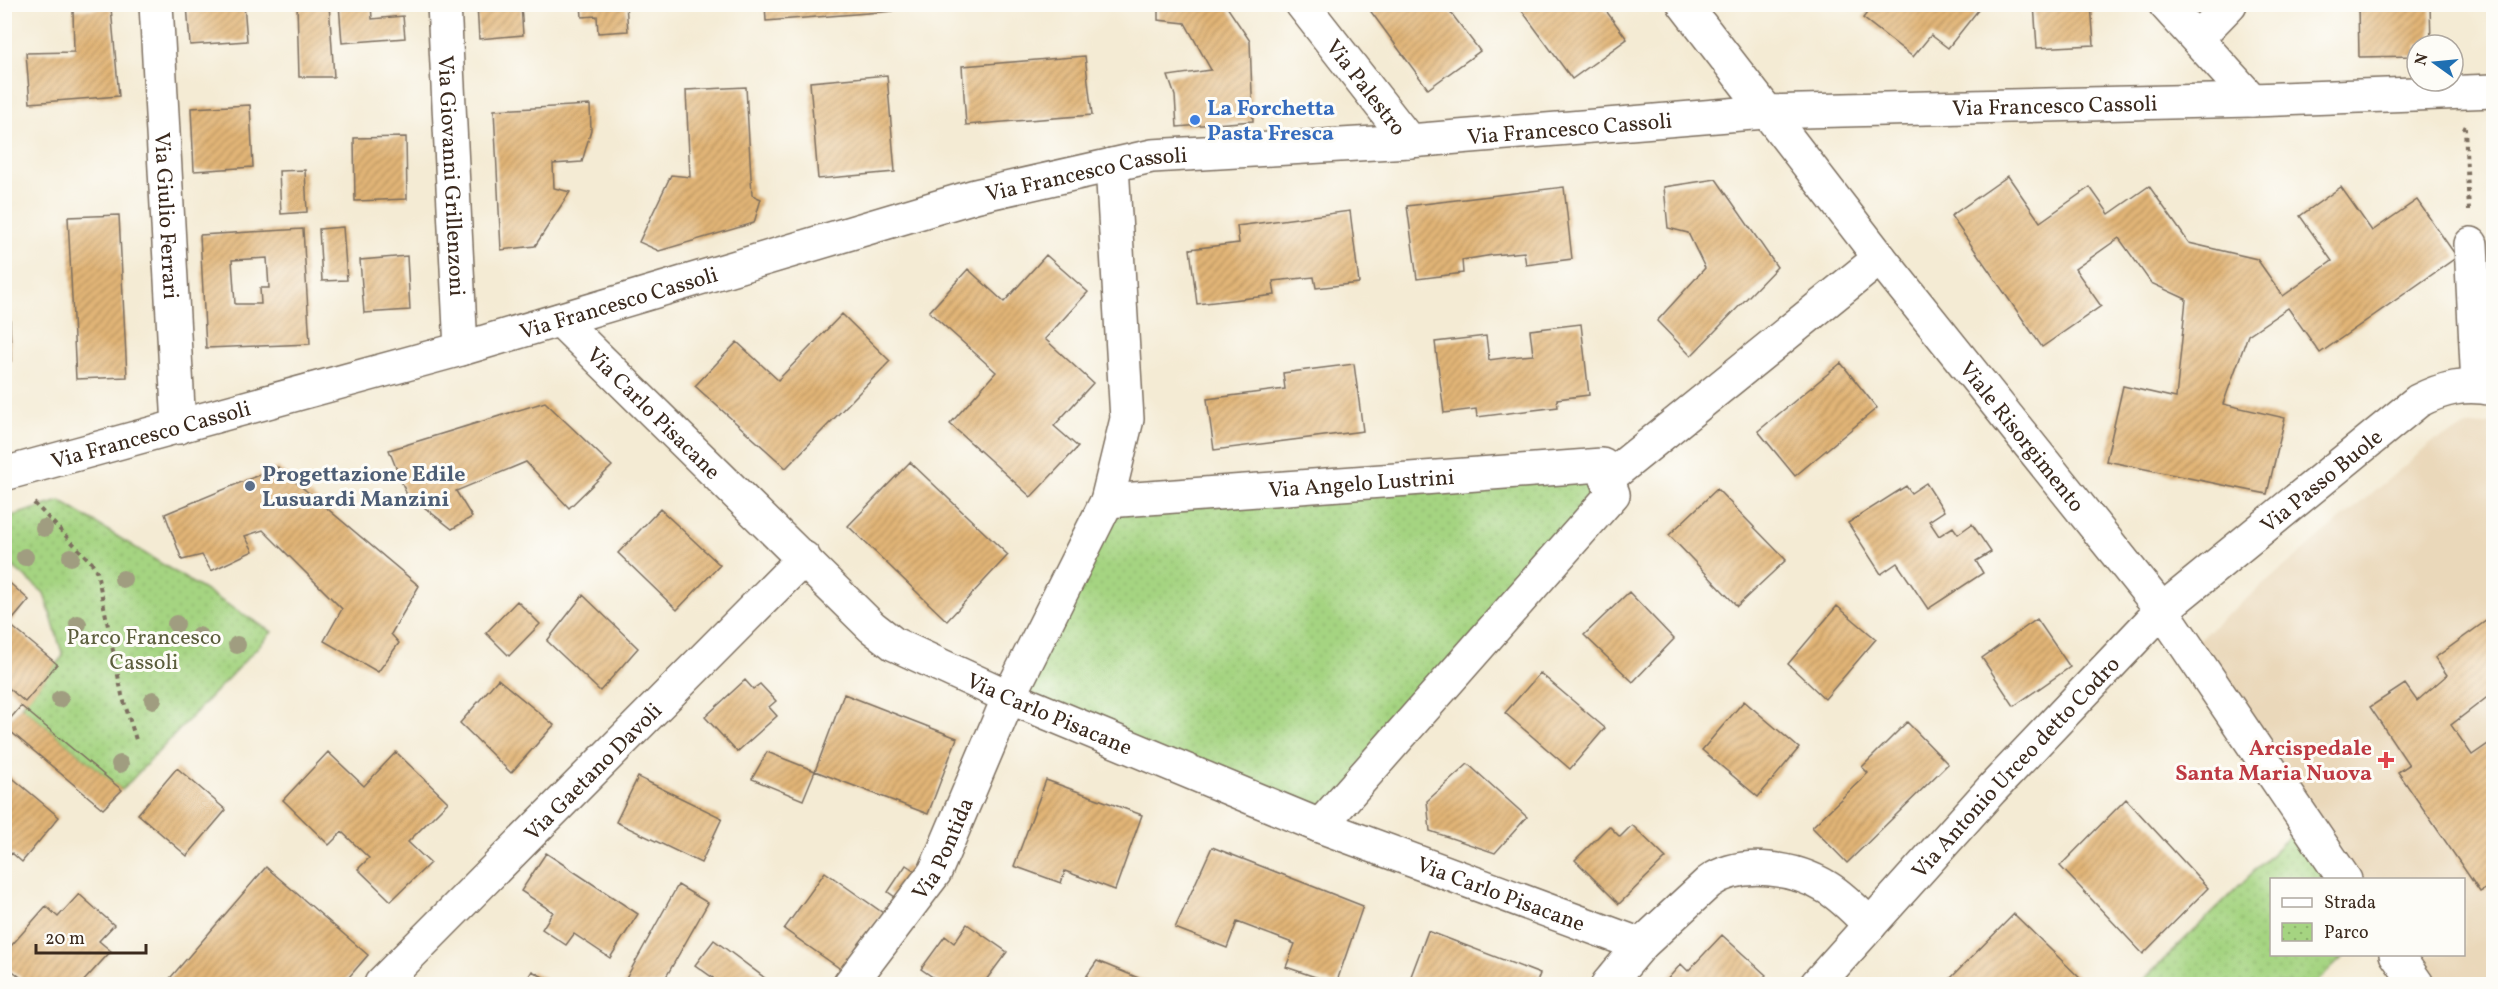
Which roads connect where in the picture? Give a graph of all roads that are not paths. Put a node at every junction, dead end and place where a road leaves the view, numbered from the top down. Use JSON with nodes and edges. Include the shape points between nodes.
{"nodes":[{"id":1,"x":156,"y":4,"type":"edge"},
{"id":2,"x":444,"y":4,"type":"edge"},
{"id":3,"x":1302,"y":4,"type":"edge"},
{"id":4,"x":1684,"y":4,"type":"edge"},
{"id":5,"x":2165,"y":4,"type":"edge"},
{"id":6,"x":2230,"y":4,"type":"edge"},
{"id":7,"x":2197,"y":38,"type":"junction"},
{"id":8,"x":2493,"y":91,"type":"edge"},
{"id":9,"x":2252,"y":100,"type":"junction"},
{"id":10,"x":1765,"y":112,"type":"junction"},
{"id":11,"x":1409,"y":141,"type":"junction"},
{"id":12,"x":1112,"y":165,"type":"junction"},
{"id":13,"x":2470,"y":244,"type":"road end"},
{"id":14,"x":1880,"y":258,"type":"junction"},
{"id":15,"x":560,"y":320,"type":"junction"},
{"id":16,"x":461,"y":349,"type":"junction"},
{"id":17,"x":2486,"y":388,"type":"edge"},
{"id":18,"x":179,"y":427,"type":"junction"},
{"id":19,"x":4,"y":474,"type":"edge"},
{"id":20,"x":1607,"y":478,"type":"junction"},
{"id":21,"x":1107,"y":501,"type":"junction"},
{"id":22,"x":804,"y":558,"type":"junction"},
{"id":23,"x":2162,"y":610,"type":"junction"},
{"id":24,"x":1009,"y":697,"type":"junction"},
{"id":25,"x":1320,"y":826,"type":"junction"},
{"id":26,"x":2344,"y":878,"type":"edge"},
{"id":27,"x":1870,"y":925,"type":"junction"},
{"id":28,"x":1641,"y":945,"type":"junction"},
{"id":29,"x":2397,"y":956,"type":"edge"},
{"id":30,"x":381,"y":984,"type":"edge"},
{"id":31,"x":850,"y":984,"type":"edge"},
{"id":32,"x":1608,"y":984,"type":"edge"},
{"id":33,"x":1817,"y":984,"type":"edge"},
{"id":34,"x":2417,"y":984,"type":"edge"}],
"edges":[{"from":1,"to":18,"type":"street","name":"Via Giulio Ferrari"},
{"from":2,"to":16,"type":"street","name":"Via Giovanni Grillenzoni"},
{"from":3,"to":11,"type":"street","name":"Via Palestro"},
{"from":4,"to":10,"type":"street","name":"Viale Risorgimento"},
{"from":5,"to":7,"type":"street"},
{"from":6,"to":7,"type":"street"},
{"from":7,"to":9,"type":"street"},
{"from":8,"to":9,"type":"street","name":"Via Francesco Cassoli"},
{"from":9,"to":10,"type":"street","name":"Via Francesco Cassoli"},
{"from":10,"to":11,"type":"street","name":"Via Francesco Cassoli"},
{"from":10,"to":14,"type":"street","name":"Viale Risorgimento"},
{"from":11,"to":12,"type":"street","name":"Via Francesco Cassoli","via":[[1152,156]]},
{"from":12,"to":15,"type":"street","name":"Via Francesco Cassoli","via":[[975,196]]},
{"from":12,"to":21,"type":"street","via":[[1127,419]]},
{"from":13,"to":17,"type":"street"},
{"from":14,"to":20,"type":"street"},
{"from":14,"to":23,"type":"street","name":"Viale Risorgimento"},
{"from":15,"to":16,"type":"street","name":"Via Francesco Cassoli"},
{"from":15,"to":22,"type":"street","name":"Via Carlo Pisacane"},
{"from":16,"to":18,"type":"street","name":"Via Francesco Cassoli"},
{"from":17,"to":23,"type":"street","name":"Via Passo Buole","via":[[2449,388],[2418,401]]},
{"from":18,"to":19,"type":"street","name":"Via Francesco Cassoli"},
{"from":20,"to":21,"type":"street","name":"Via Angelo Lustrini","via":[[1602,465]]},
{"from":20,"to":25,"type":"street","via":[[1613,494]]},
{"from":21,"to":24,"type":"street"},
{"from":22,"to":24,"type":"street","name":"Via Carlo Pisacane","via":[[887,640]]},
{"from":22,"to":30,"type":"street","name":"Via Gaetano Davoli"},
{"from":23,"to":26,"type":"street","name":"Viale Risorgimento"},
{"from":23,"to":27,"type":"street","name":"Via Antonio Urceo detto Codro","via":[[1991,790]]},
{"from":24,"to":25,"type":"street","name":"Via Carlo Pisacane"},
{"from":24,"to":31,"type":"street","name":"Via Pontida","via":[[935,872]]},
{"from":25,"to":28,"type":"street","name":"Via Carlo Pisacane"},
{"from":27,"to":28,"type":"street","via":[[1839,896],[1814,880],[1751,868],[1720,874]]},
{"from":27,"to":33,"type":"street","name":"Via Antonio Urceo detto Codro"},
{"from":28,"to":32,"type":"street"},
{"from":29,"to":34,"type":"street"}]}
